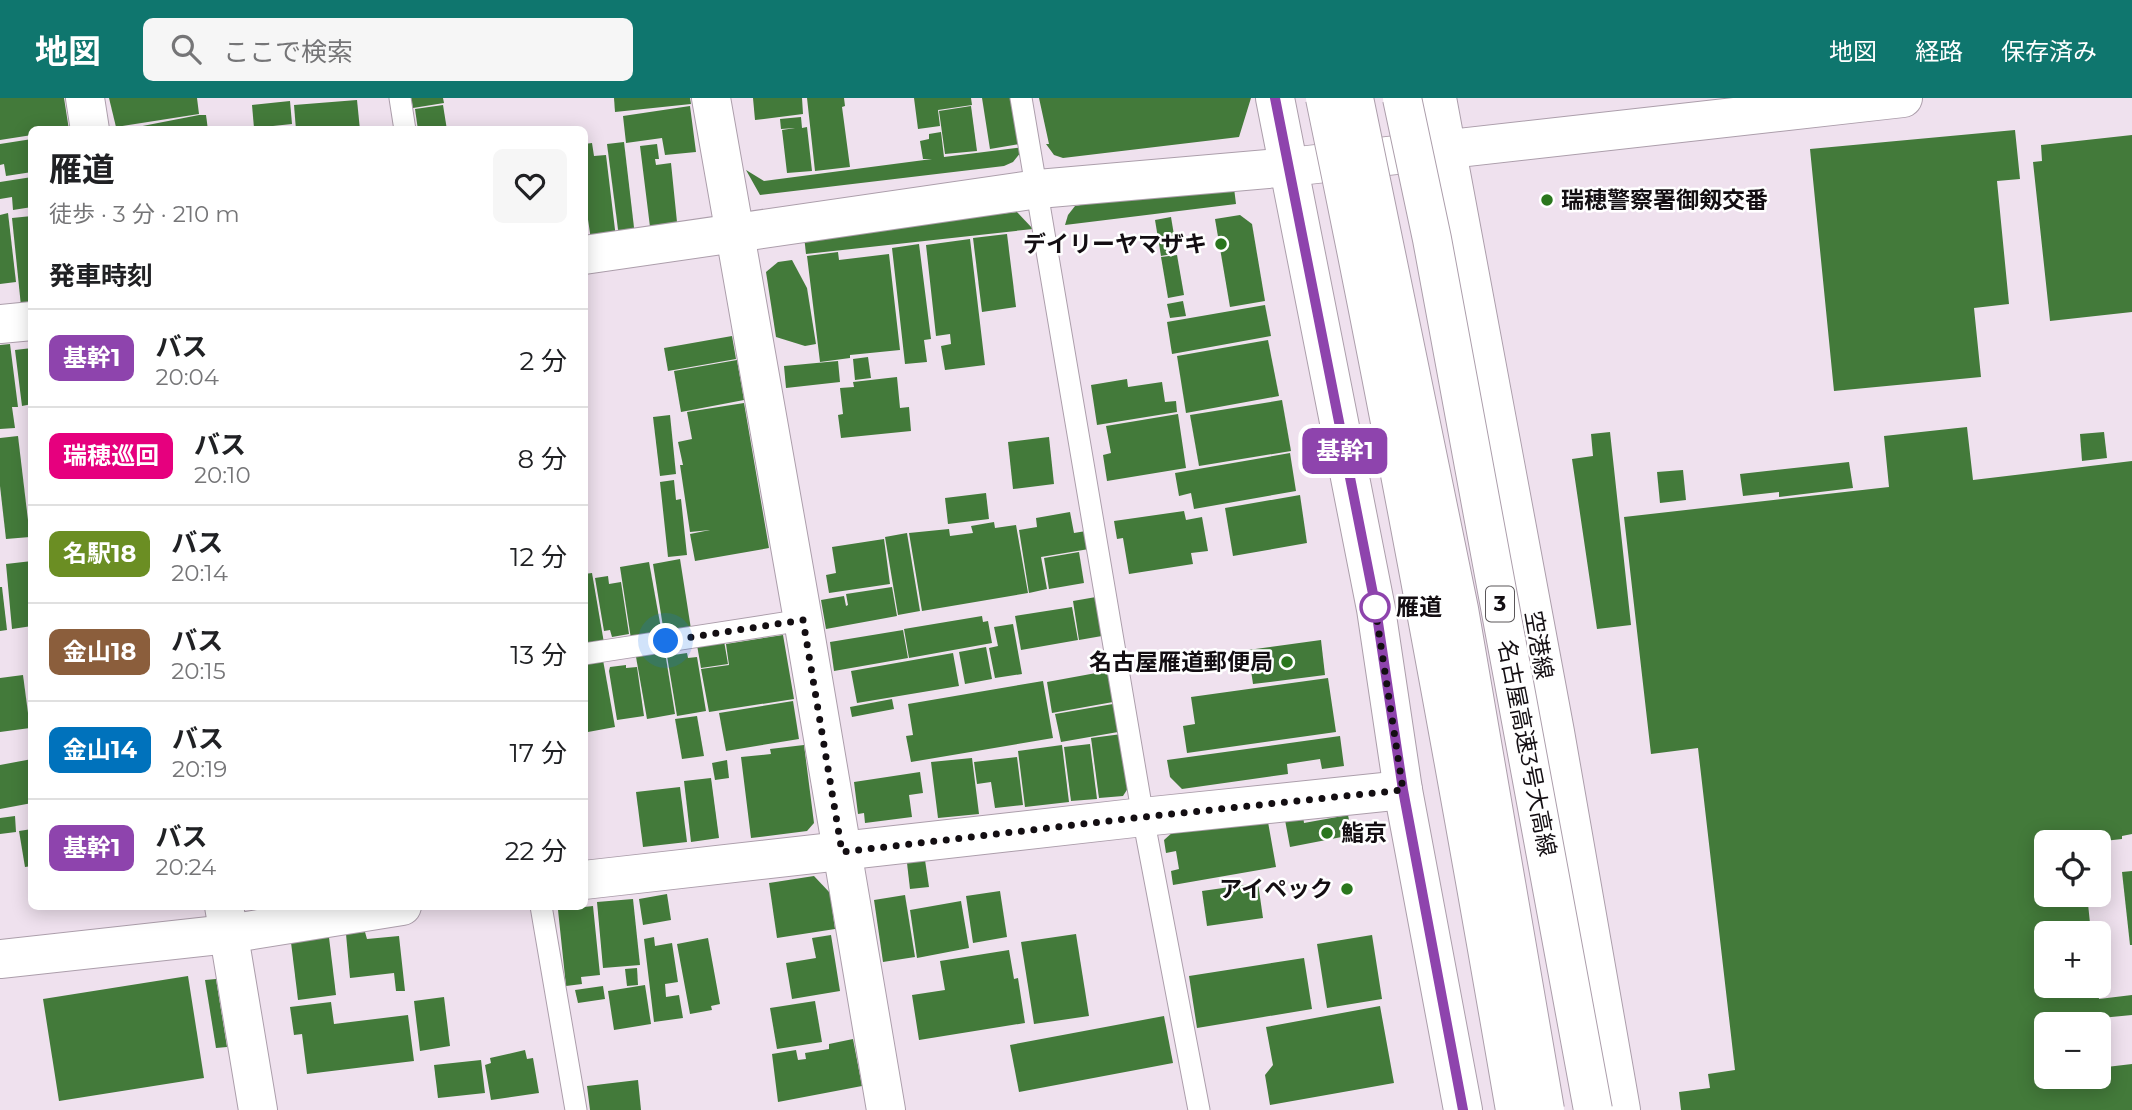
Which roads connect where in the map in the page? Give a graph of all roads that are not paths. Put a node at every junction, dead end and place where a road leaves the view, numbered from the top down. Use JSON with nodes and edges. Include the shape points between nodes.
{"nodes":[{"id":1,"x":85,"y":98,"type":"edge"},
{"id":2,"x":400,"y":98,"type":"edge"},
{"id":3,"x":711,"y":98,"type":"edge"},
{"id":4,"x":1021,"y":98,"type":"edge"},
{"id":5,"x":1275,"y":98,"type":"edge"},
{"id":6,"x":1325,"y":98,"type":"edge"},
{"id":7,"x":1354,"y":98,"type":"edge"},
{"id":8,"x":1402,"y":98,"type":"edge"},
{"id":9,"x":1437,"y":98,"type":"edge"},
{"id":10,"x":1903,"y":98,"type":"edge"},
{"id":11,"x":1707,"y":109,"type":"edge"},
{"id":12,"x":89,"y":126,"type":"edge"},
{"id":13,"x":404,"y":126,"type":"edge"},
{"id":14,"x":1448,"y":148,"type":"junction"},
{"id":15,"x":1290,"y":167,"type":"junction"},
{"id":16,"x":1038,"y":190,"type":"junction"},
{"id":17,"x":734,"y":232,"type":"junction"},
{"id":18,"x":588,"y":254,"type":"edge"},
{"id":19,"x":28,"y":321,"type":"edge"},
{"id":20,"x":0,"y":324,"type":"edge"},
{"id":21,"x":803,"y":620,"type":"junction"},
{"id":22,"x":588,"y":653,"type":"edge"},
{"id":23,"x":1403,"y":790,"type":"junction"},
{"id":24,"x":1143,"y":817,"type":"junction"},
{"id":25,"x":842,"y":852,"type":"junction"},
{"id":26,"x":588,"y":880,"type":"edge"},
{"id":27,"x":352,"y":910,"type":"edge"},
{"id":28,"x":542,"y":910,"type":"edge"},
{"id":29,"x":226,"y":920,"type":"edge"},
{"id":30,"x":0,"y":959,"type":"edge"},
{"id":31,"x":258,"y":1110,"type":"edge"},
{"id":32,"x":576,"y":1110,"type":"edge"},
{"id":33,"x":886,"y":1110,"type":"edge"},
{"id":34,"x":1199,"y":1110,"type":"edge"},
{"id":35,"x":1463,"y":1110,"type":"edge"},
{"id":36,"x":1515,"y":1110,"type":"edge"},
{"id":37,"x":1545,"y":1110,"type":"edge"},
{"id":38,"x":1593,"y":1110,"type":"edge"},
{"id":39,"x":1620,"y":1110,"type":"edge"}],
"edges":[{"from":1,"to":12,"type":"main road"},
{"from":2,"to":13,"type":"lane"},
{"from":3,"to":17,"type":"main road"},
{"from":4,"to":16,"type":"lane"},
{"from":5,"to":15,"type":"main road"},
{"from":6,"to":36,"type":"main road","bridge":true,"via":[[1442,699]]},
{"from":7,"to":37,"type":"main road","bridge":true,"via":[[1459,609]]},
{"from":8,"to":38,"type":"main road","name":"名古屋高速3号大高線","number":"3","bridge":true},
{"from":9,"to":14,"type":"main road","name":"空港線"},
{"from":10,"to":11,"type":"main road"},
{"from":11,"to":14,"type":"main road"},
{"from":14,"to":15,"type":"main road"},
{"from":14,"to":39,"type":"main road","name":"空港線"},
{"from":15,"to":16,"type":"main road"},
{"from":15,"to":23,"type":"main road","via":[[1376,609]]},
{"from":16,"to":17,"type":"main road"},
{"from":16,"to":24,"type":"lane"},
{"from":17,"to":18,"type":"main road"},
{"from":17,"to":21,"type":"main road"},
{"from":19,"to":20,"type":"main road"},
{"from":21,"to":22,"type":"lane"},
{"from":21,"to":25,"type":"main road"},
{"from":23,"to":24,"type":"main road"},
{"from":23,"to":35,"type":"main road"},
{"from":24,"to":25,"type":"main road"},
{"from":24,"to":34,"type":"lane"},
{"from":25,"to":26,"type":"main road"},
{"from":25,"to":33,"type":"main road"},
{"from":27,"to":29,"type":"main road"},
{"from":28,"to":32,"type":"lane"},
{"from":29,"to":30,"type":"main road"},
{"from":29,"to":31,"type":"main road"}]}
